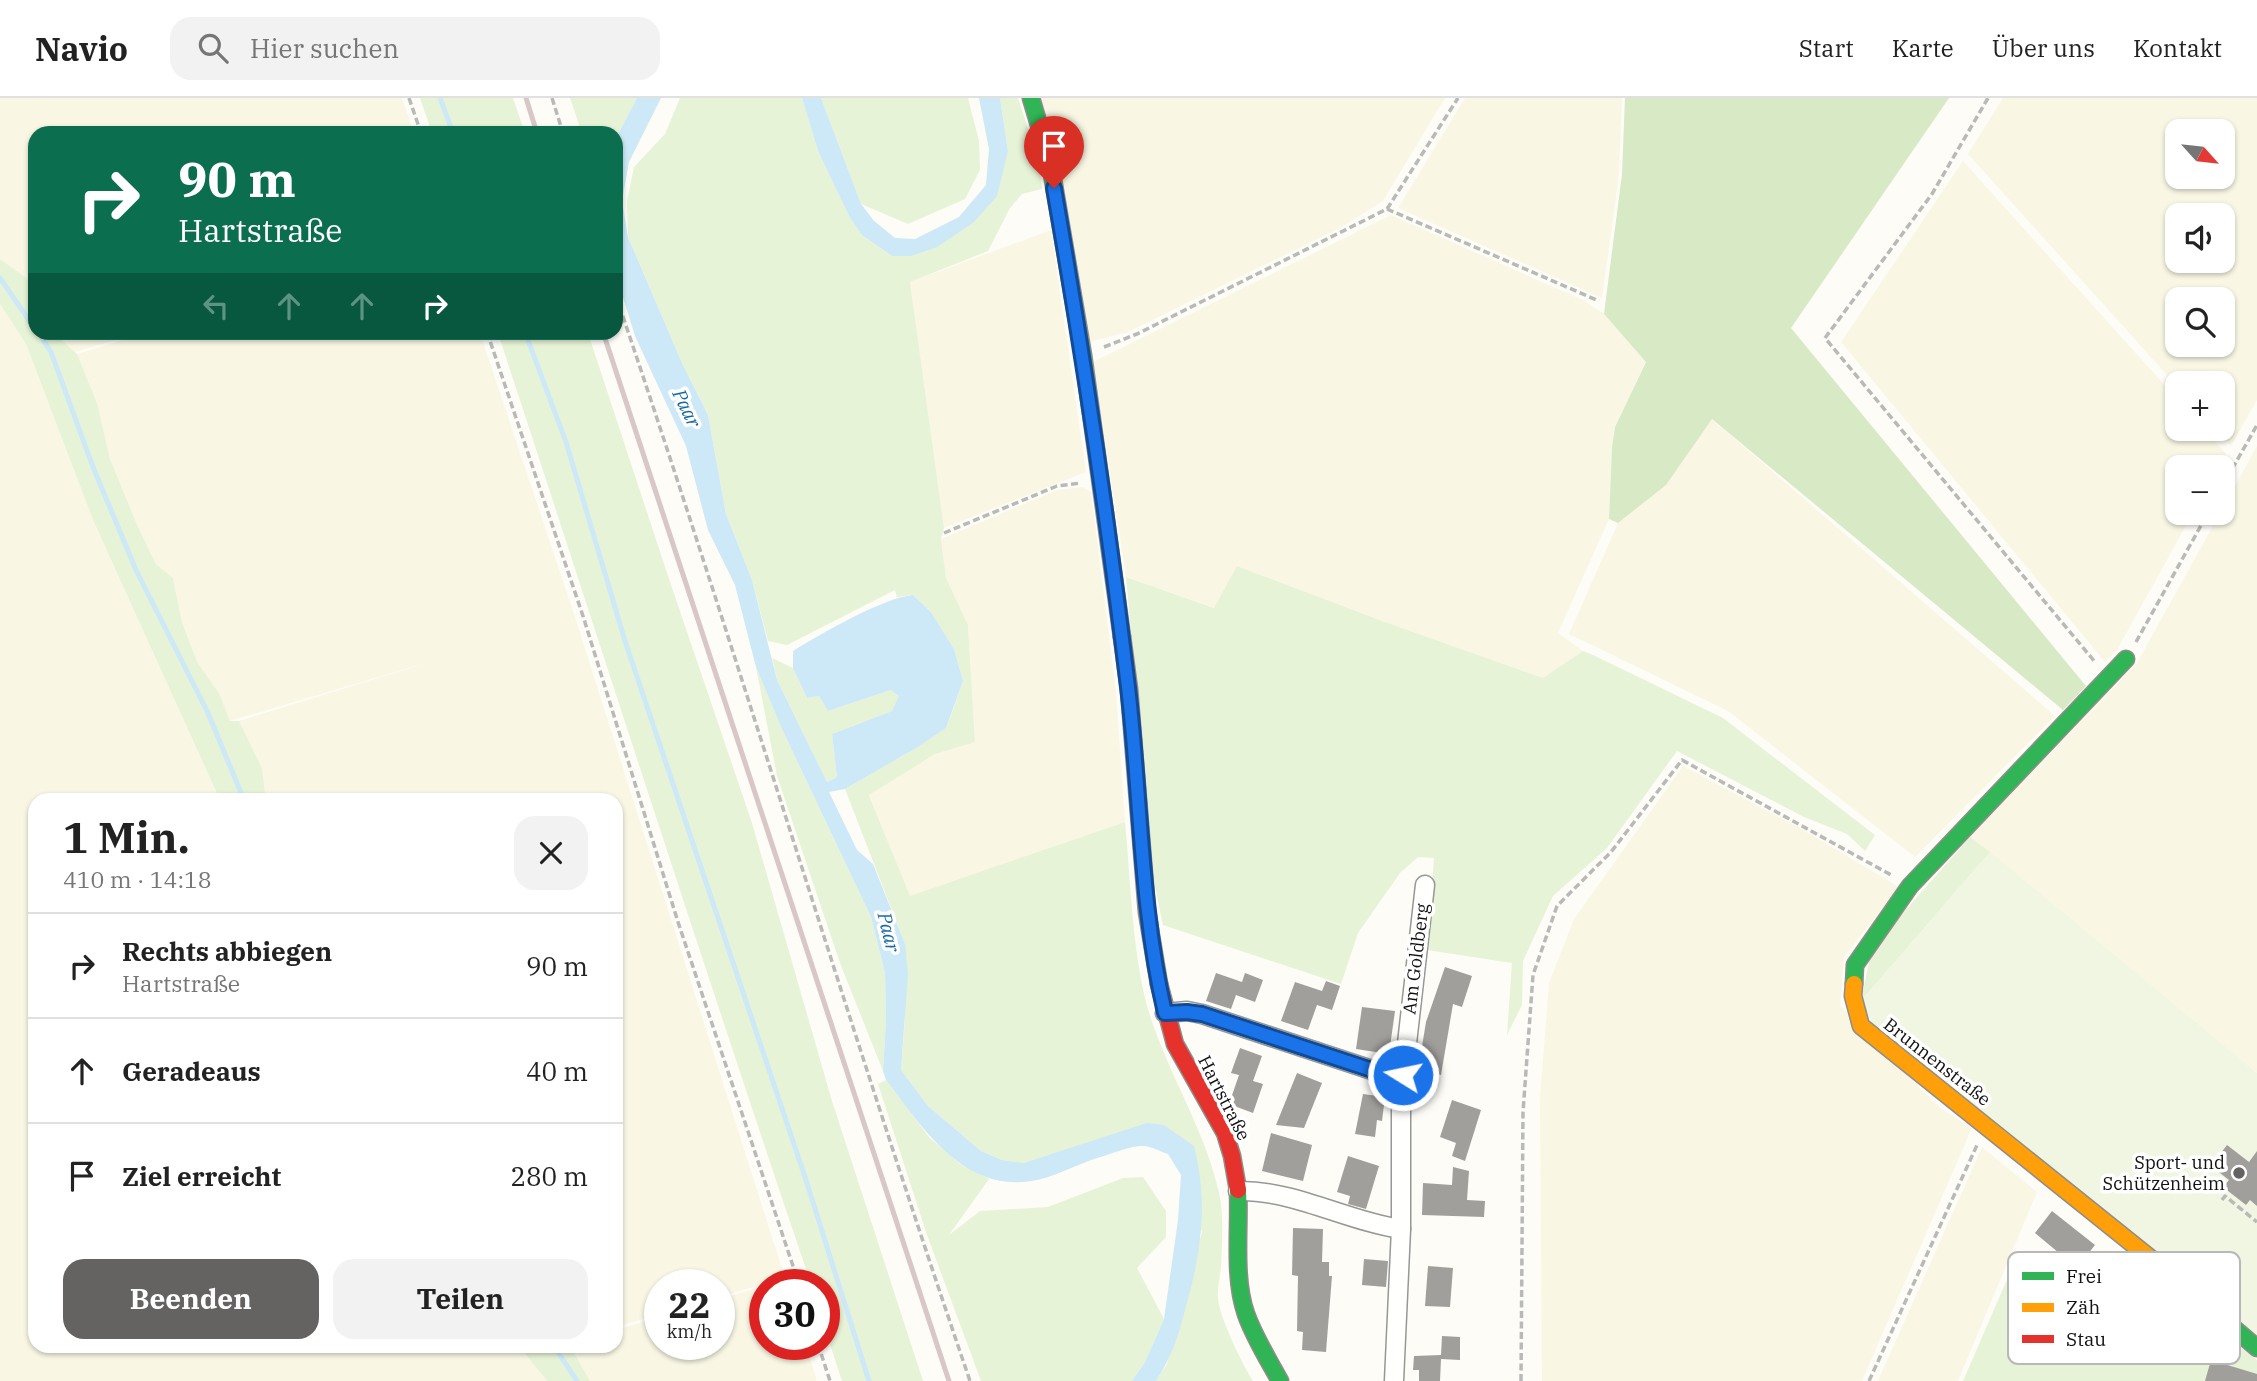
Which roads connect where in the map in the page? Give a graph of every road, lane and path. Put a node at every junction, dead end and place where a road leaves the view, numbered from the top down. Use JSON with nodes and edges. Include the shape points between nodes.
{"nodes":[{"id":1,"x":410,"y":98,"type":"edge"},
{"id":2,"x":552,"y":98,"type":"edge"},
{"id":3,"x":1031,"y":98,"type":"edge"},
{"id":4,"x":1458,"y":98,"type":"edge"},
{"id":5,"x":1988,"y":98,"type":"edge"},
{"id":6,"x":419,"y":126,"type":"edge"},
{"id":7,"x":561,"y":126,"type":"edge"},
{"id":8,"x":1387,"y":209,"type":"junction"},
{"id":9,"x":1599,"y":301,"type":"dead end"},
{"id":10,"x":623,"y":317,"type":"edge"},
{"id":11,"x":490,"y":340,"type":"edge"},
{"id":12,"x":1083,"y":355,"type":"junction"},
{"id":13,"x":2257,"y":425,"type":"edge"},
{"id":14,"x":2235,"y":464,"type":"edge"},
{"id":15,"x":1101,"y":484,"type":"junction"},
{"id":16,"x":2201,"y":525,"type":"edge"},
{"id":17,"x":944,"y":533,"type":"dead end"},
{"id":18,"x":2126,"y":659,"type":"joint"},
{"id":19,"x":2108,"y":678,"type":"junction"},
{"id":20,"x":1425,"y":885,"type":"dead end"},
{"id":21,"x":1910,"y":886,"type":"junction"},
{"id":22,"x":1165,"y":1013,"type":"junction"},
{"id":23,"x":1403,"y":1075,"type":"junction"},
{"id":24,"x":1987,"y":1125,"type":"junction"},
{"id":25,"x":1238,"y":1191,"type":"junction"},
{"id":26,"x":2222,"y":1200,"type":"dead end"},
{"id":27,"x":2257,"y":1222,"type":"edge"},
{"id":28,"x":1401,"y":1229,"type":"junction"},
{"id":29,"x":2143,"y":1252,"type":"edge"},
{"id":30,"x":794,"y":1269,"type":"edge"},
{"id":31,"x":2240,"y":1334,"type":"edge"},
{"id":32,"x":2257,"y":1348,"type":"edge"},
{"id":33,"x":823,"y":1360,"type":"edge"},
{"id":34,"x":830,"y":1381,"type":"edge"},
{"id":35,"x":970,"y":1381,"type":"edge"},
{"id":36,"x":1280,"y":1381,"type":"edge"},
{"id":37,"x":1394,"y":1381,"type":"edge"},
{"id":38,"x":1521,"y":1381,"type":"edge"},
{"id":39,"x":1869,"y":1381,"type":"edge"}],
"edges":[{"from":1,"to":6,"type":"path"},
{"from":2,"to":7,"type":"path"},
{"from":3,"to":12,"type":"street","name":"Hartstraße","via":[[1050,162]]},
{"from":4,"to":8,"type":"path"},
{"from":5,"to":19,"type":"path","via":[[1932,194],[1825,338]]},
{"from":8,"to":9,"type":"path"},
{"from":8,"to":12,"type":"path","via":[[1137,334]]},
{"from":10,"to":35,"type":"path"},
{"from":11,"to":30,"type":"path"},
{"from":12,"to":15,"type":"street","name":"Hartstraße"},
{"from":13,"to":14,"type":"path"},
{"from":15,"to":17,"type":"path","via":[[1057,486]]},
{"from":15,"to":22,"type":"street","name":"Hartstraße","via":[[1129,689],[1147,912]]},
{"from":16,"to":18,"type":"path"},
{"from":18,"to":19,"type":"street","name":"Brunnenstraße"},
{"from":19,"to":21,"type":"street","name":"Brunnenstraße"},
{"from":20,"to":23,"type":"street","name":"Am Goldberg"},
{"from":21,"to":24,"type":"street","name":"Brunnenstraße","via":[[1855,965],[1853,996],[1860,1026]]},
{"from":21,"to":38,"type":"path","via":[[1682,760],[1611,852],[1558,906],[1533,975],[1523,1112]]},
{"from":22,"to":23,"type":"street","via":[[1202,1014],[1381,1073]]},
{"from":22,"to":25,"type":"street","name":"Hartstraße","via":[[1175,1044],[1225,1133]]},
{"from":23,"to":28,"type":"street","name":"Am Goldberg"},
{"from":24,"to":29,"type":"street","name":"Brunnenstraße"},
{"from":24,"to":39,"type":"path"},
{"from":25,"to":28,"type":"street","via":[[1273,1192],[1374,1225]]},
{"from":25,"to":36,"type":"street","name":"Hartstraße","via":[[1240,1287],[1245,1311]]},
{"from":26,"to":27,"type":"path","via":[[2225,1196]]},
{"from":28,"to":37,"type":"street","name":"Am Goldberg"},
{"from":31,"to":32,"type":"street","name":"Brunnenstraße"},
{"from":33,"to":34,"type":"path"}]}
